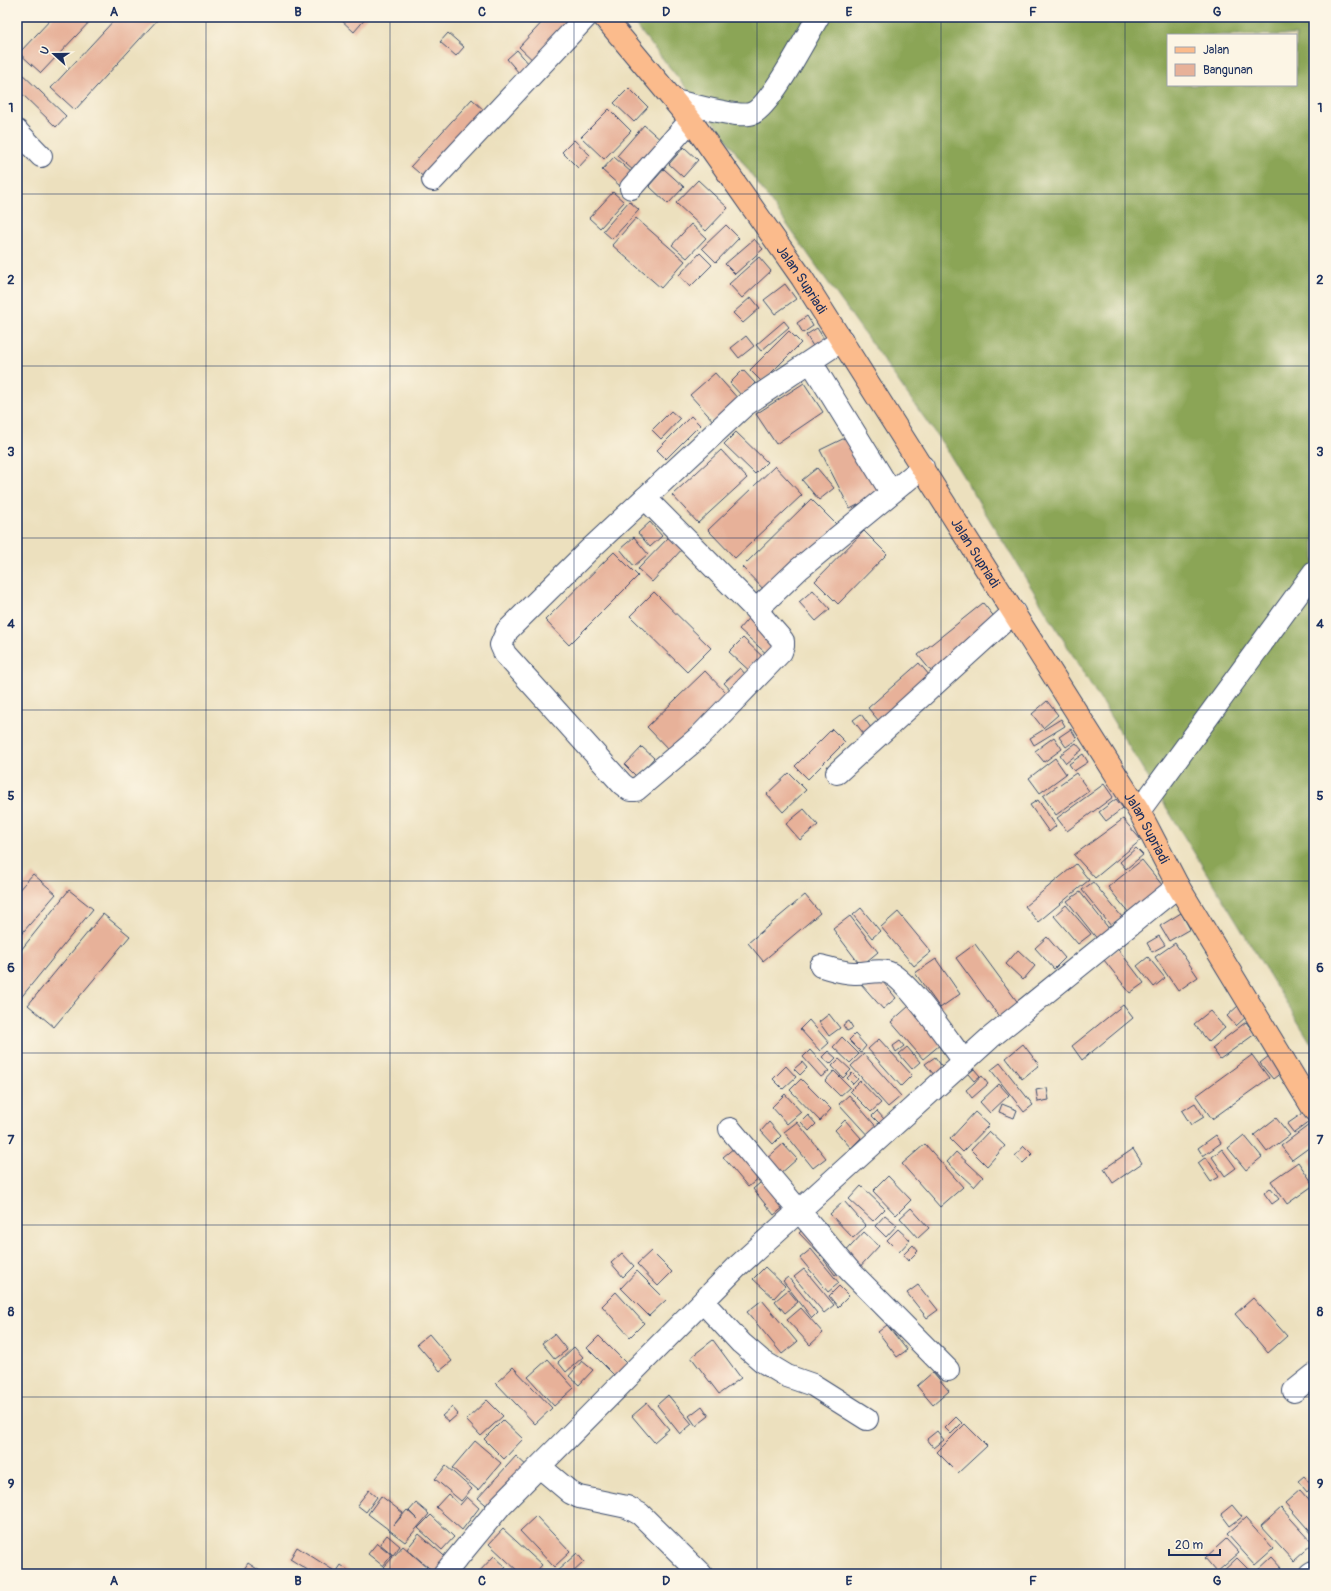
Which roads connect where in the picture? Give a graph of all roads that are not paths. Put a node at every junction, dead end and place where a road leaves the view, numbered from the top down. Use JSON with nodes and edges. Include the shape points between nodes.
{"nodes":[{"id":1,"x":586,"y":17,"type":"edge"},
{"id":2,"x":604,"y":17,"type":"edge"},
{"id":3,"x":818,"y":17,"type":"edge"},
{"id":4,"x":674,"y":101,"type":"junction"},
{"id":5,"x":690,"y":121,"type":"junction"},
{"id":6,"x":17,"y":131,"type":"edge"},
{"id":7,"x":41,"y":156,"type":"dead end"},
{"id":8,"x":433,"y":180,"type":"dead end"},
{"id":9,"x":631,"y":188,"type":"dead end"},
{"id":10,"x":842,"y":340,"type":"junction"},
{"id":11,"x":811,"y":362,"type":"junction"},
{"id":12,"x":923,"y":467,"type":"junction"},
{"id":13,"x":891,"y":492,"type":"junction"},
{"id":14,"x":645,"y":498,"type":"junction"},
{"id":15,"x":1314,"y":572,"type":"edge"},
{"id":16,"x":756,"y":610,"type":"junction"},
{"id":17,"x":1014,"y":612,"type":"junction"},
{"id":18,"x":837,"y":774,"type":"dead end"},
{"id":19,"x":1139,"y":811,"type":"junction"},
{"id":20,"x":1178,"y":886,"type":"junction"},
{"id":21,"x":821,"y":966,"type":"dead end"},
{"id":22,"x":964,"y":1061,"type":"junction"},
{"id":23,"x":1314,"y":1110,"type":"edge"},
{"id":24,"x":730,"y":1129,"type":"dead end"},
{"id":25,"x":800,"y":1211,"type":"junction"},
{"id":26,"x":703,"y":1302,"type":"junction"},
{"id":27,"x":948,"y":1370,"type":"dead end"},
{"id":28,"x":1314,"y":1375,"type":"edge"},
{"id":29,"x":1294,"y":1391,"type":"dead end"},
{"id":30,"x":867,"y":1419,"type":"dead end"},
{"id":31,"x":540,"y":1467,"type":"junction"},
{"id":32,"x":453,"y":1571,"type":"edge"},
{"id":33,"x":1314,"y":1572,"type":"edge"},
{"id":34,"x":701,"y":1574,"type":"edge"},
{"id":35,"x":1311,"y":1574,"type":"edge"}],
"edges":[{"from":1,"to":8,"type":"street"},
{"from":2,"to":4,"type":"main road","name":"Jalan Supriadi"},
{"from":3,"to":4,"type":"street","via":[[779,82],[761,107],[752,113],[740,115]]},
{"from":4,"to":5,"type":"main road","name":"Jalan Supriadi"},
{"from":5,"to":9,"type":"street"},
{"from":5,"to":10,"type":"main road","name":"Jalan Supriadi","via":[[798,271]]},
{"from":6,"to":7,"type":"street"},
{"from":10,"to":11,"type":"street"},
{"from":10,"to":12,"type":"main road","name":"Jalan Supriadi"},
{"from":11,"to":13,"type":"street"},
{"from":11,"to":14,"type":"street","via":[[745,405]]},
{"from":12,"to":13,"type":"street"},
{"from":12,"to":17,"type":"main road","name":"Jalan Supriadi"},
{"from":13,"to":16,"type":"street","via":[[799,569]]},
{"from":14,"to":16,"type":"street"},
{"from":14,"to":16,"type":"street","via":[[508,631],[501,645],[505,654],[626,788],[640,788],[699,737],[781,652],[783,641]]},
{"from":15,"to":19,"type":"street"},
{"from":17,"to":18,"type":"street"},
{"from":17,"to":19,"type":"main road","name":"Jalan Supriadi"},
{"from":19,"to":20,"type":"main road","name":"Jalan Supriadi"},
{"from":20,"to":22,"type":"street"},
{"from":20,"to":23,"type":"main road","name":"Jalan Supriadi"},
{"from":21,"to":22,"type":"street","via":[[855,974],[879,971],[895,975]]},
{"from":22,"to":25,"type":"street"},
{"from":24,"to":25,"type":"street"},
{"from":25,"to":26,"type":"street","via":[[738,1266]]},
{"from":25,"to":27,"type":"street","via":[[849,1270]]},
{"from":26,"to":30,"type":"street","via":[[762,1361],[788,1376],[813,1386]]},
{"from":26,"to":31,"type":"street"},
{"from":28,"to":29,"type":"street"},
{"from":31,"to":32,"type":"street","via":[[501,1505]]},
{"from":31,"to":34,"type":"street","via":[[579,1497],[627,1507],[640,1514]]},
{"from":33,"to":35,"type":"street"}]}
